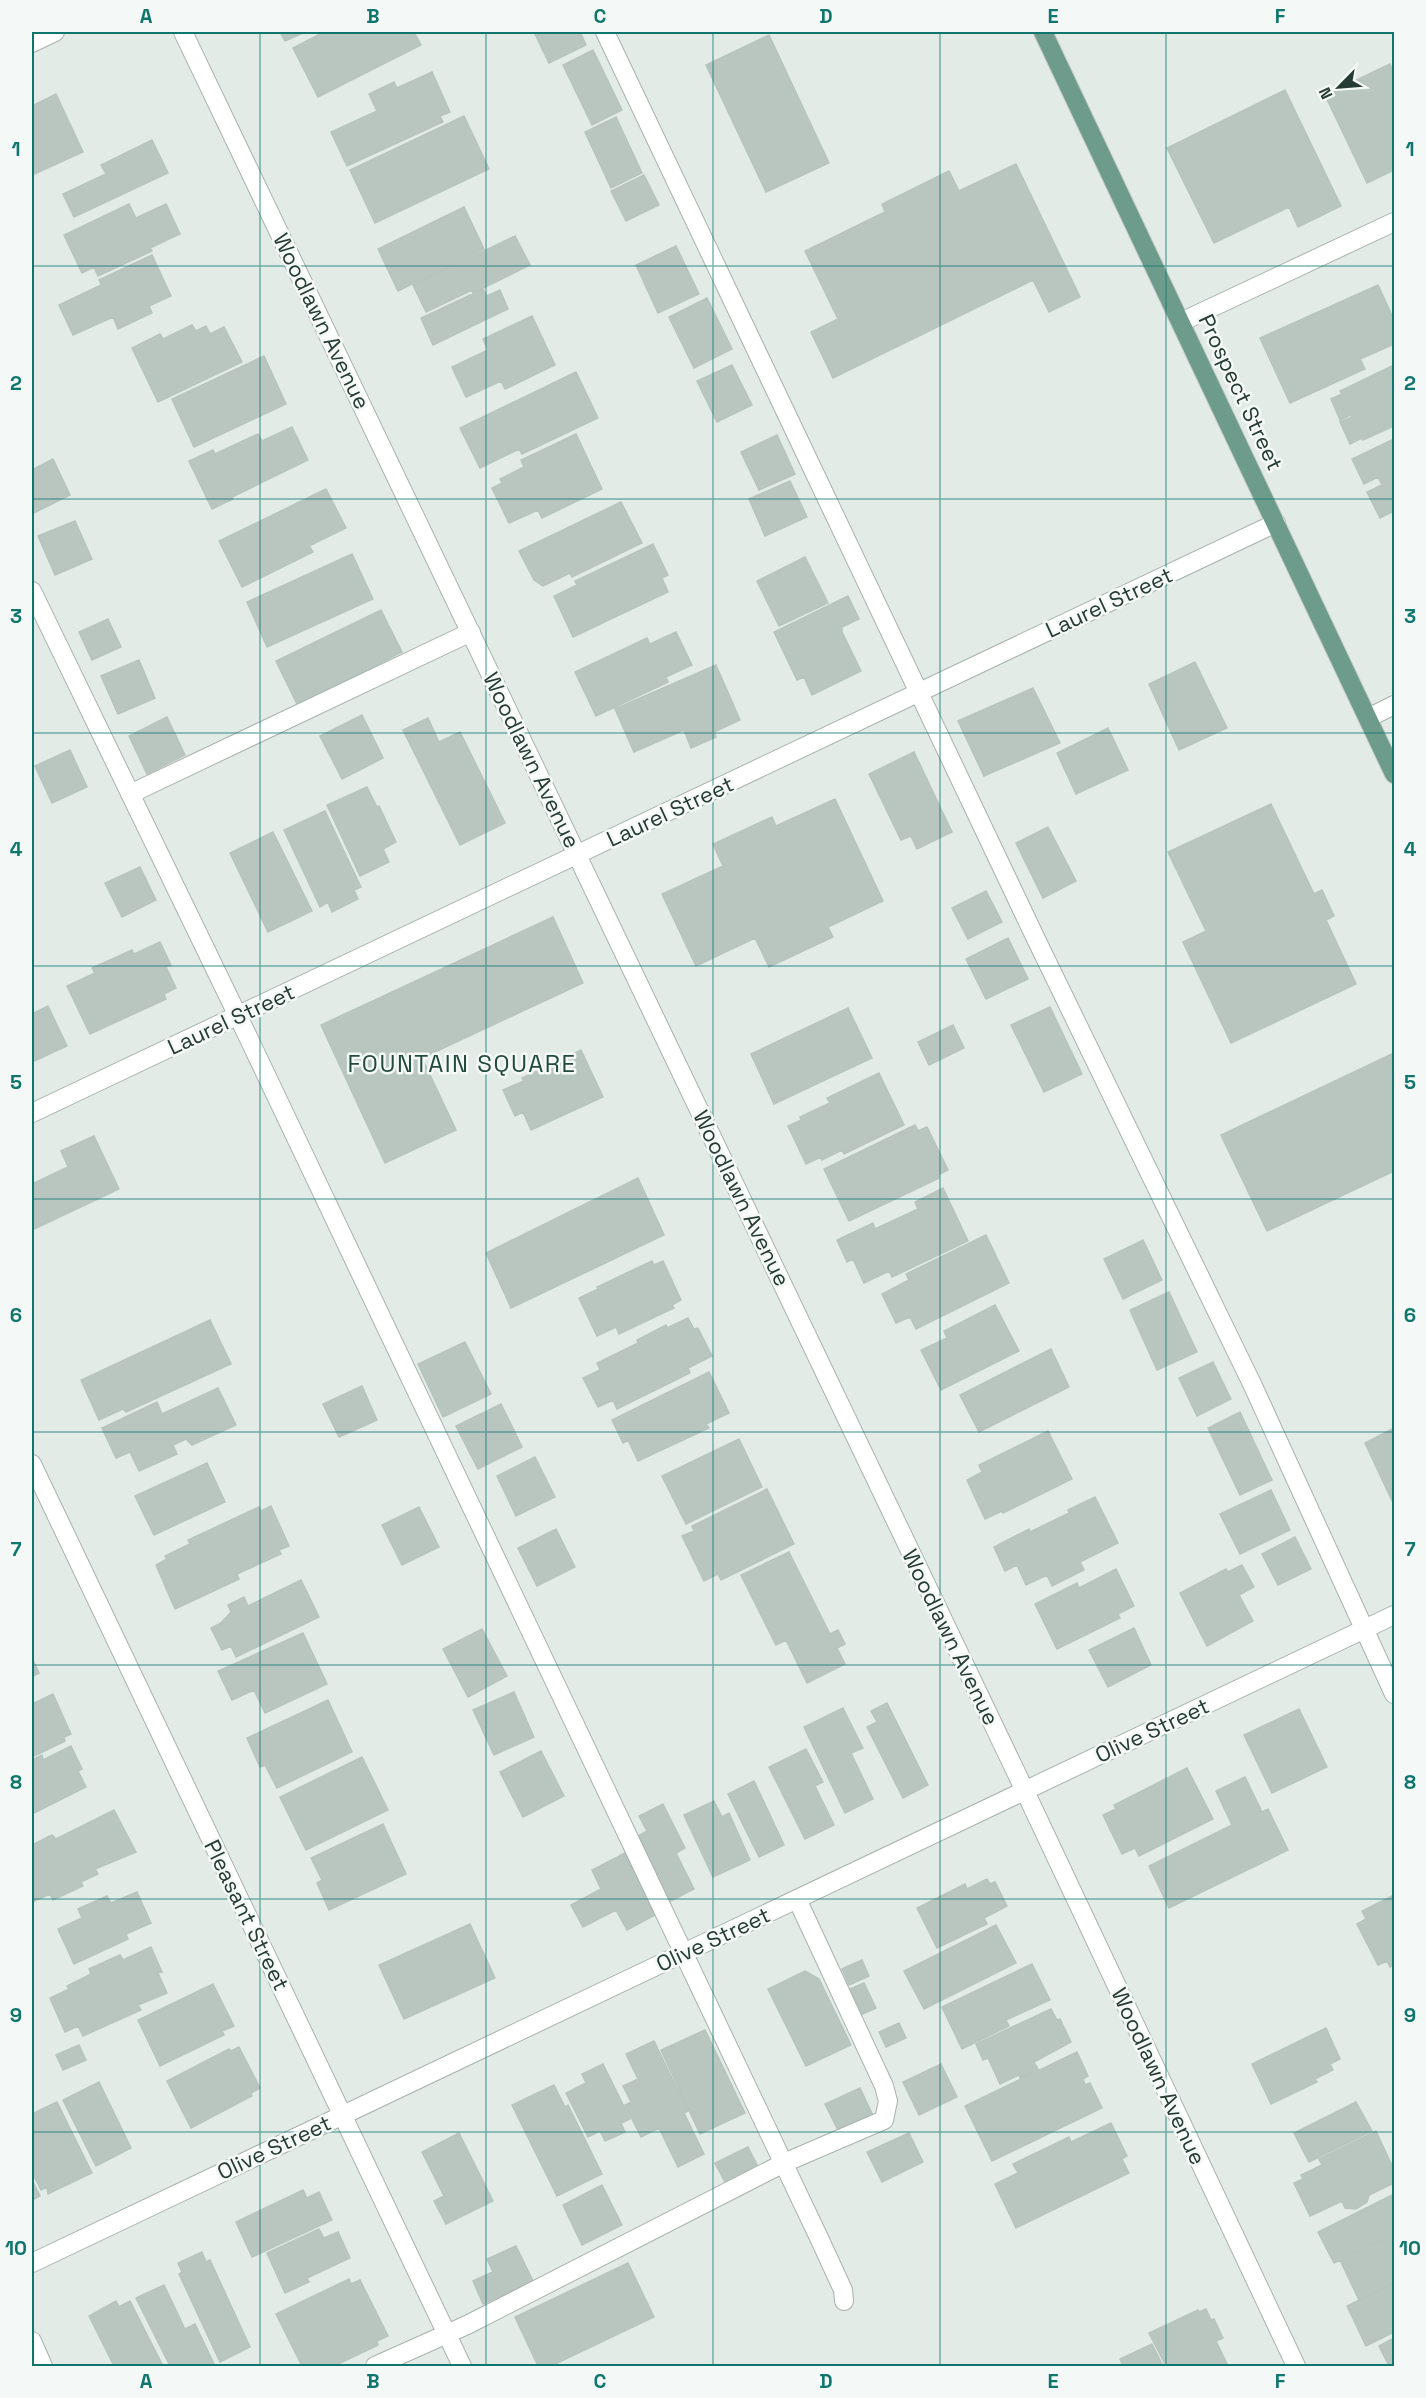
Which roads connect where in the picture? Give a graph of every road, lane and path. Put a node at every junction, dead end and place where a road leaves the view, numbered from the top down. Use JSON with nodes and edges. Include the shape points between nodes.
{"nodes":[{"id":1,"x":55,"y":32,"type":"edge"},
{"id":2,"x":183,"y":32,"type":"edge"},
{"id":3,"x":605,"y":32,"type":"edge"},
{"id":4,"x":1043,"y":32,"type":"edge"},
{"id":5,"x":32,"y":43,"type":"edge"},
{"id":6,"x":1395,"y":222,"type":"edge"},
{"id":7,"x":1181,"y":322,"type":"junction"},
{"id":8,"x":1276,"y":523,"type":"junction"},
{"id":9,"x":32,"y":591,"type":"edge"},
{"id":10,"x":471,"y":632,"type":"junction"},
{"id":11,"x":919,"y":692,"type":"junction"},
{"id":12,"x":1395,"y":705,"type":"edge"},
{"id":13,"x":1368,"y":718,"type":"junction"},
{"id":14,"x":1395,"y":774,"type":"edge"},
{"id":15,"x":130,"y":794,"type":"junction"},
{"id":16,"x":578,"y":854,"type":"junction"},
{"id":17,"x":237,"y":1016,"type":"junction"},
{"id":18,"x":32,"y":1113,"type":"edge"},
{"id":19,"x":32,"y":1464,"type":"edge"},
{"id":20,"x":1395,"y":1615,"type":"edge"},
{"id":21,"x":1364,"y":1629,"type":"junction"},
{"id":22,"x":1395,"y":1694,"type":"edge"},
{"id":23,"x":1024,"y":1791,"type":"junction"},
{"id":24,"x":797,"y":1899,"type":"junction"},
{"id":25,"x":684,"y":1953,"type":"junction"},
{"id":26,"x":342,"y":2115,"type":"junction"},
{"id":27,"x":784,"y":2163,"type":"junction"},
{"id":28,"x":32,"y":2263,"type":"edge"},
{"id":29,"x":844,"y":2301,"type":"dead end"},
{"id":30,"x":447,"y":2335,"type":"junction"},
{"id":31,"x":32,"y":2341,"type":"edge"},
{"id":32,"x":44,"y":2367,"type":"edge"},
{"id":33,"x":375,"y":2367,"type":"edge"},
{"id":34,"x":462,"y":2367,"type":"edge"},
{"id":35,"x":1296,"y":2367,"type":"edge"}],
"edges":[{"from":1,"to":5,"type":"street"},
{"from":2,"to":10,"type":"street","name":"Woodlawn Avenue"},
{"from":3,"to":11,"type":"street"},
{"from":4,"to":7,"type":"main road","name":"Prospect Street"},
{"from":6,"to":7,"type":"street"},
{"from":7,"to":8,"type":"main road","name":"Prospect Street"},
{"from":8,"to":11,"type":"street","name":"Laurel Street"},
{"from":8,"to":13,"type":"main road","name":"Prospect Street"},
{"from":9,"to":15,"type":"street"},
{"from":10,"to":15,"type":"street"},
{"from":10,"to":16,"type":"street","name":"Woodlawn Avenue"},
{"from":11,"to":16,"type":"street","name":"Laurel Street"},
{"from":11,"to":21,"type":"street","via":[[1253,1386]]},
{"from":12,"to":13,"type":"street"},
{"from":13,"to":14,"type":"main road","name":"Prospect Street"},
{"from":15,"to":17,"type":"street"},
{"from":16,"to":17,"type":"street","name":"Laurel Street"},
{"from":16,"to":23,"type":"street","name":"Woodlawn Avenue"},
{"from":17,"to":18,"type":"street","name":"Laurel Street"},
{"from":17,"to":25,"type":"street"},
{"from":19,"to":26,"type":"street","name":"Pleasant Street"},
{"from":20,"to":21,"type":"street","name":"Olive Street"},
{"from":21,"to":22,"type":"street"},
{"from":21,"to":23,"type":"street","name":"Olive Street"},
{"from":23,"to":24,"type":"street","name":"Olive Street"},
{"from":23,"to":35,"type":"street","name":"Woodlawn Avenue"},
{"from":24,"to":25,"type":"street","name":"Olive Street"},
{"from":24,"to":27,"type":"street","via":[[884,2086],[888,2111],[884,2120]]},
{"from":25,"to":26,"type":"street","name":"Olive Street"},
{"from":25,"to":27,"type":"street"},
{"from":26,"to":28,"type":"street","name":"Olive Street"},
{"from":26,"to":30,"type":"street","name":"Pleasant Street"},
{"from":27,"to":29,"type":"street","via":[[843,2290]]},
{"from":27,"to":30,"type":"street"},
{"from":30,"to":33,"type":"street"},
{"from":30,"to":34,"type":"street","name":"Pleasant Street"},
{"from":31,"to":32,"type":"street"}]}
